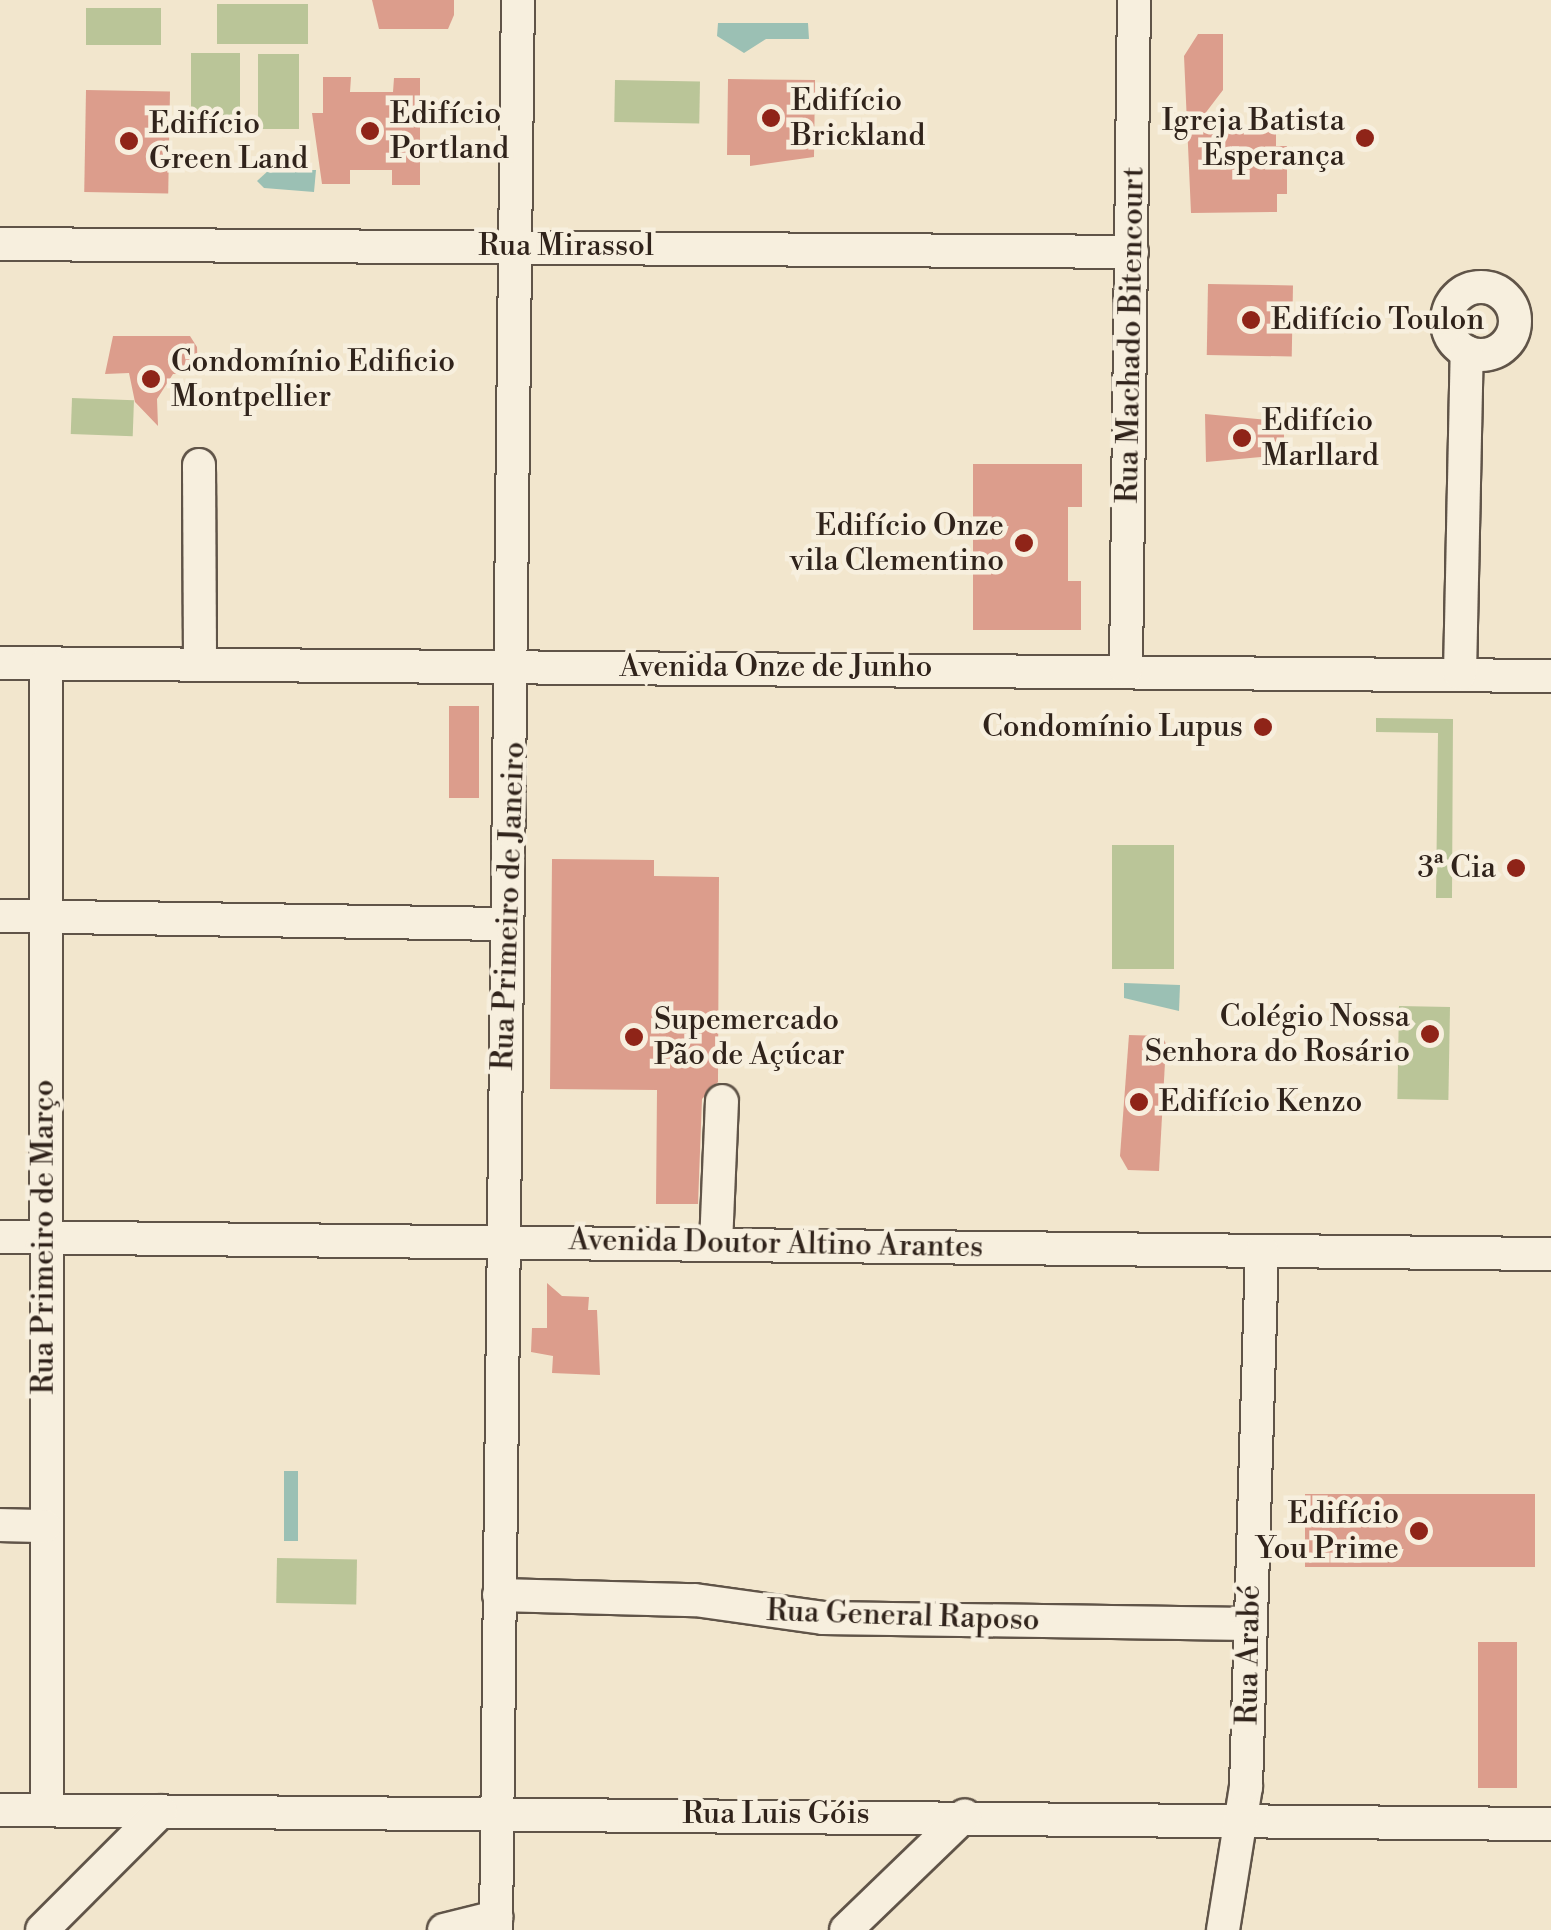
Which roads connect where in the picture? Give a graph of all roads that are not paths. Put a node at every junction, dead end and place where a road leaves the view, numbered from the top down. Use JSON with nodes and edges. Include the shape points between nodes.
{"nodes":[{"id":1,"x":518,"y":0,"type":"edge"},
{"id":2,"x":1134,"y":0,"type":"edge"},
{"id":3,"x":0,"y":244,"type":"edge"},
{"id":4,"x":515,"y":245,"type":"junction"},
{"id":5,"x":1132,"y":252,"type":"junction"},
{"id":6,"x":1467,"y":352,"type":"dead end"},
{"id":7,"x":199,"y":465,"type":"dead end"},
{"id":8,"x":0,"y":664,"type":"edge"},
{"id":9,"x":46,"y":664,"type":"junction"},
{"id":10,"x":200,"y":664,"type":"junction"},
{"id":11,"x":515,"y":666,"type":"junction"},
{"id":12,"x":1126,"y":670,"type":"junction"},
{"id":13,"x":1460,"y":674,"type":"junction"},
{"id":14,"x":1551,"y":676,"type":"edge"},
{"id":15,"x":0,"y":916,"type":"edge"},
{"id":16,"x":43,"y":916,"type":"junction"},
{"id":17,"x":506,"y":924,"type":"junction"},
{"id":18,"x":722,"y":1101,"type":"dead end"},
{"id":19,"x":0,"y":1237,"type":"edge"},
{"id":20,"x":45,"y":1238,"type":"junction"},
{"id":21,"x":502,"y":1240,"type":"junction"},
{"id":22,"x":716,"y":1244,"type":"junction"},
{"id":23,"x":1262,"y":1251,"type":"junction"},
{"id":24,"x":1551,"y":1254,"type":"edge"},
{"id":25,"x":0,"y":1525,"type":"edge"},
{"id":26,"x":45,"y":1526,"type":"junction"},
{"id":27,"x":498,"y":1594,"type":"junction"},
{"id":28,"x":1248,"y":1624,"type":"junction"},
{"id":29,"x":0,"y":1810,"type":"edge"},
{"id":30,"x":47,"y":1810,"type":"junction"},
{"id":31,"x":161,"y":1811,"type":"junction"},
{"id":32,"x":496,"y":1812,"type":"junction"},
{"id":33,"x":965,"y":1815,"type":"junction"},
{"id":34,"x":1243,"y":1819,"type":"junction"},
{"id":35,"x":1551,"y":1824,"type":"edge"},
{"id":36,"x":496,"y":1924,"type":"edge"},
{"id":37,"x":42,"y":1930,"type":"edge"},
{"id":38,"x":444,"y":1930,"type":"edge"},
{"id":39,"x":846,"y":1930,"type":"edge"},
{"id":40,"x":1224,"y":1930,"type":"edge"}],
"edges":[{"from":1,"to":4,"type":"street","name":"Rua Primeiro de Janeiro"},
{"from":2,"to":5,"type":"street","name":"Rua Machado Bitencourt"},
{"from":3,"to":4,"type":"street","name":"Rua Mirassol"},
{"from":4,"to":5,"type":"street","name":"Rua Mirassol"},
{"from":4,"to":11,"type":"street","name":"Rua Primeiro de Janeiro"},
{"from":5,"to":12,"type":"street","name":"Rua Machado Bitencourt"},
{"from":6,"to":13,"type":"street"},
{"from":7,"to":10,"type":"street"},
{"from":8,"to":9,"type":"street","name":"Avenida Onze de Junho"},
{"from":9,"to":10,"type":"street","name":"Avenida Onze de Junho"},
{"from":9,"to":16,"type":"street","name":"Rua Primeiro de Março"},
{"from":10,"to":11,"type":"street","name":"Avenida Onze de Junho"},
{"from":11,"to":12,"type":"street","name":"Avenida Onze de Junho"},
{"from":11,"to":17,"type":"street","name":"Rua Primeiro de Janeiro"},
{"from":12,"to":13,"type":"street","name":"Avenida Onze de Junho"},
{"from":13,"to":14,"type":"street","name":"Avenida Onze de Junho"},
{"from":15,"to":16,"type":"street"},
{"from":16,"to":17,"type":"street"},
{"from":16,"to":20,"type":"street","name":"Rua Primeiro de Março"},
{"from":17,"to":21,"type":"street","name":"Rua Primeiro de Janeiro"},
{"from":18,"to":22,"type":"street"},
{"from":19,"to":20,"type":"street","name":"Avenida Doutor Altino Arantes"},
{"from":20,"to":21,"type":"street","name":"Avenida Doutor Altino Arantes"},
{"from":20,"to":26,"type":"street","name":"Rua Primeiro de Março"},
{"from":21,"to":22,"type":"street","name":"Avenida Doutor Altino Arantes"},
{"from":21,"to":27,"type":"street","name":"Rua Primeiro de Janeiro"},
{"from":22,"to":23,"type":"street","name":"Avenida Doutor Altino Arantes"},
{"from":23,"to":24,"type":"street","name":"Avenida Doutor Altino Arantes"},
{"from":23,"to":28,"type":"street","name":"Rua Arabé"},
{"from":25,"to":26,"type":"street"},
{"from":26,"to":30,"type":"street","name":"Rua Primeiro de Março"},
{"from":27,"to":28,"type":"street","name":"Rua General Raposo","via":[[695,1600],[823,1618]]},
{"from":27,"to":32,"type":"street","name":"Rua Primeiro de Janeiro"},
{"from":28,"to":34,"type":"street","name":"Rua Arabé"},
{"from":29,"to":30,"type":"street","name":"Rua Luis Góis"},
{"from":30,"to":31,"type":"street","name":"Rua Luis Góis"},
{"from":31,"to":32,"type":"street","name":"Rua Luis Góis"},
{"from":31,"to":37,"type":"street"},
{"from":32,"to":33,"type":"street","name":"Rua Luis Góis"},
{"from":32,"to":36,"type":"street","name":"Rua Primeiro de Janeiro"},
{"from":33,"to":34,"type":"street","name":"Rua Luis Góis"},
{"from":33,"to":39,"type":"street"},
{"from":34,"to":35,"type":"street","name":"Rua Luis Góis"},
{"from":34,"to":40,"type":"street","name":"Rua Arabé"},
{"from":36,"to":38,"type":"street"}]}
